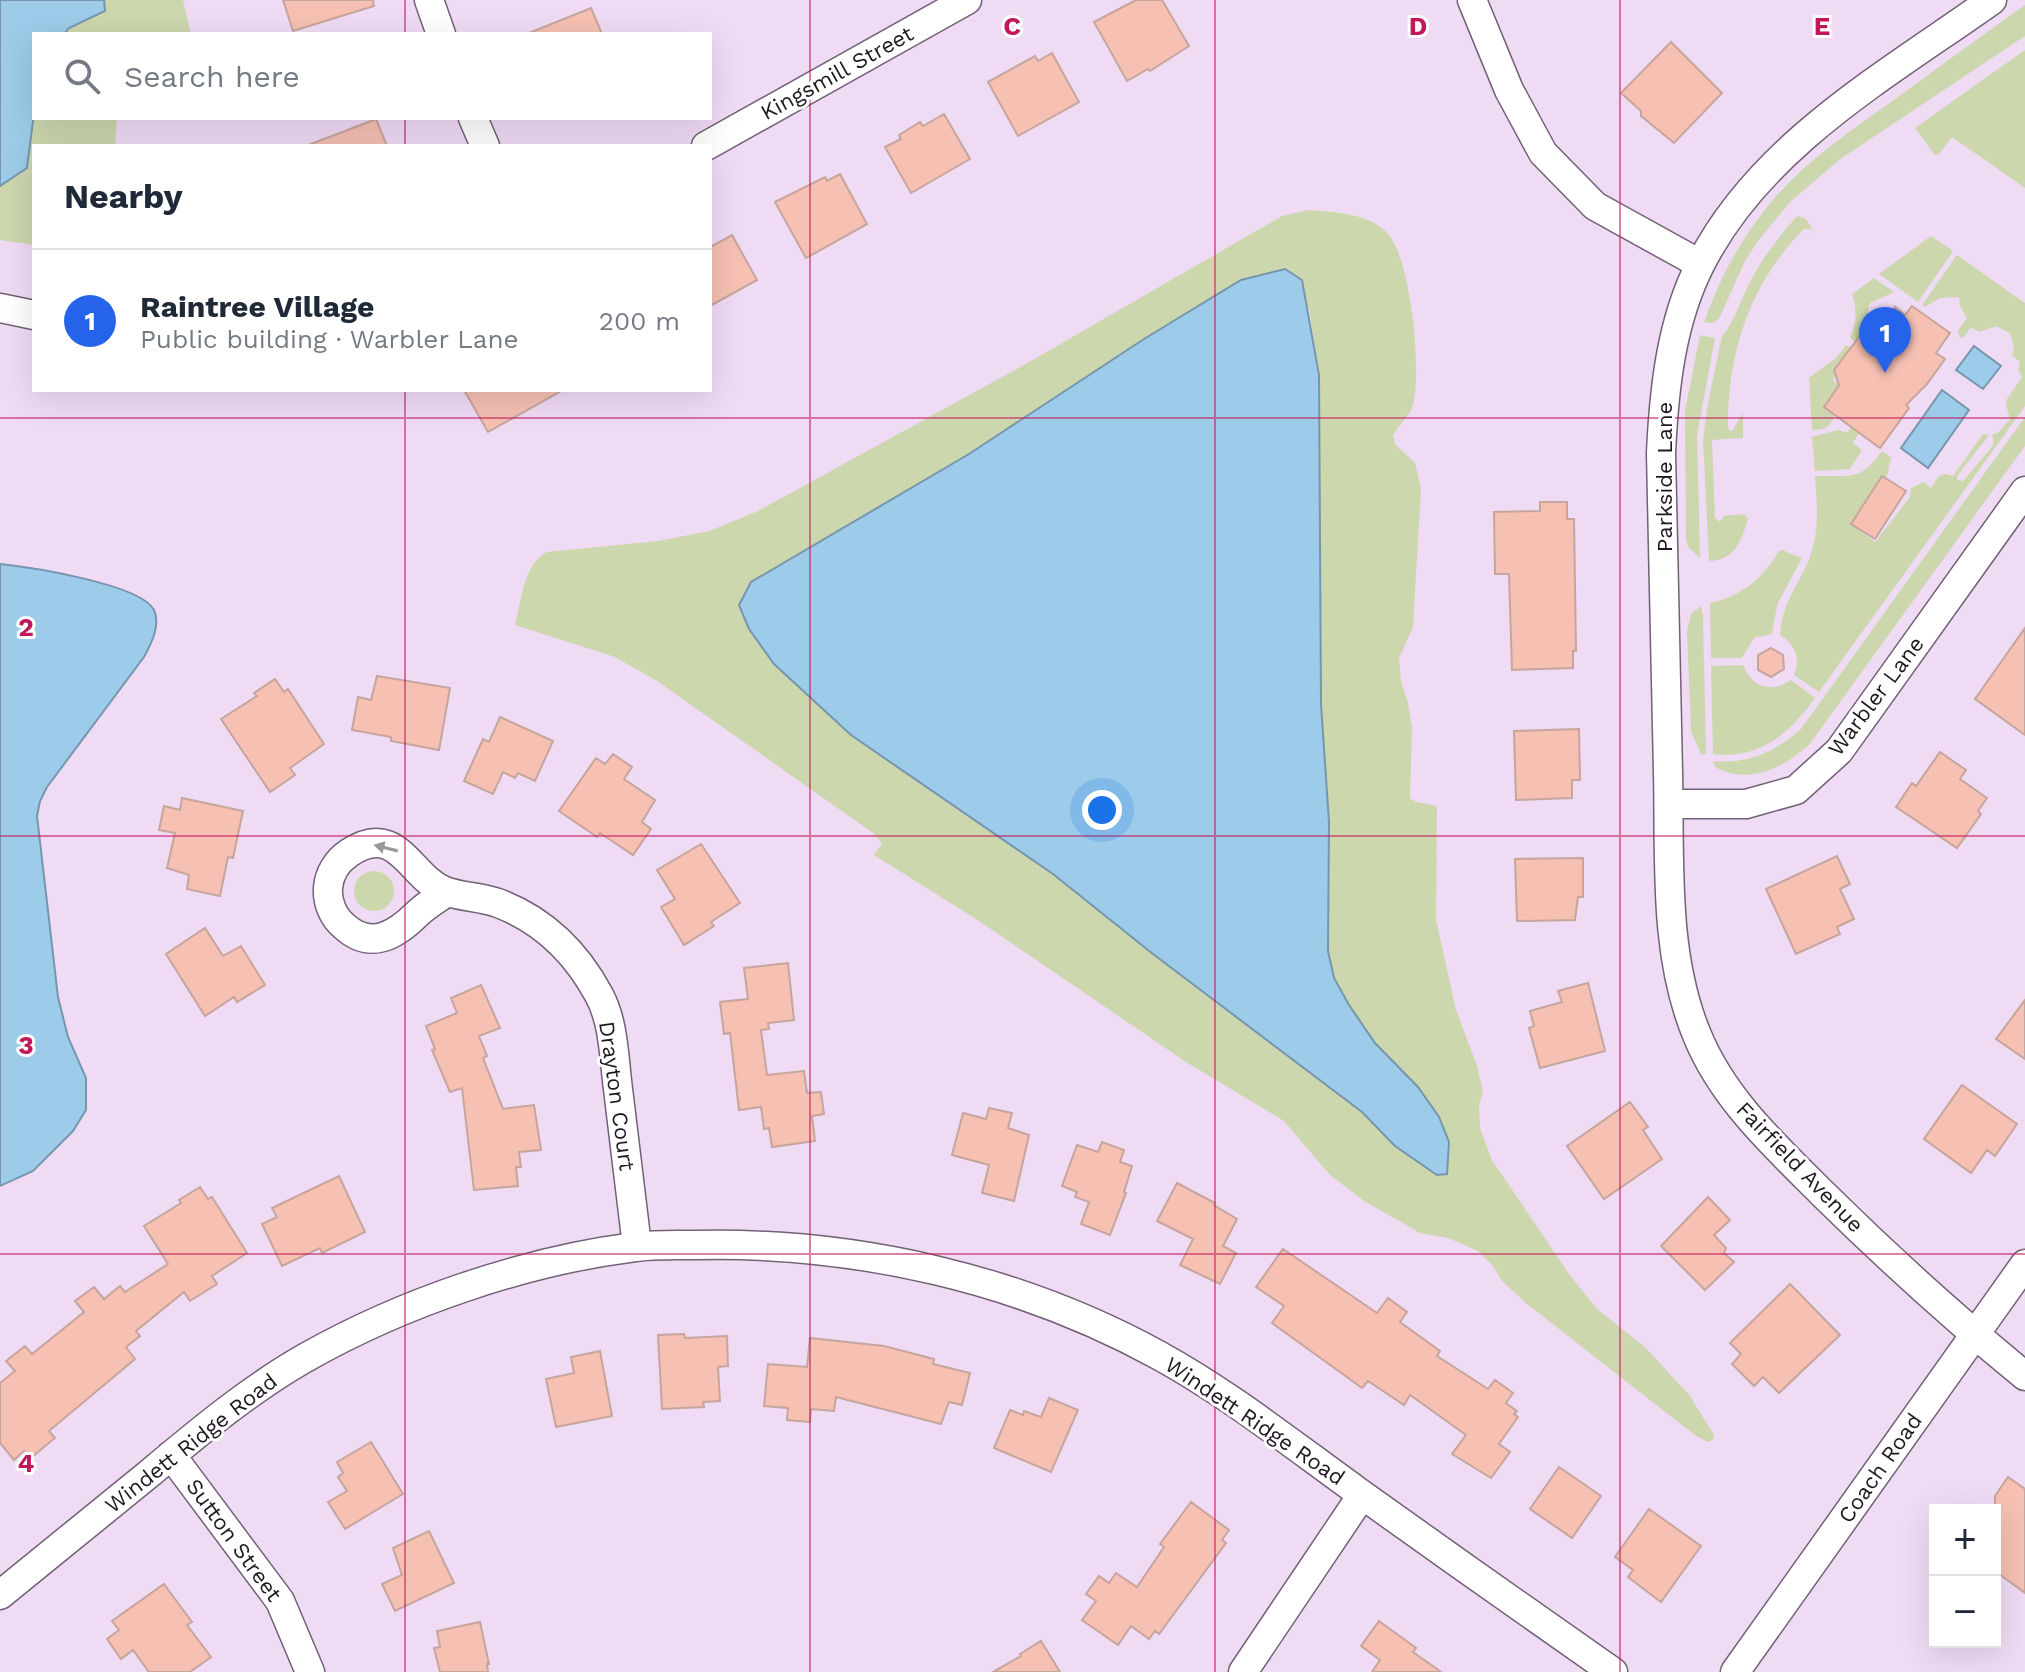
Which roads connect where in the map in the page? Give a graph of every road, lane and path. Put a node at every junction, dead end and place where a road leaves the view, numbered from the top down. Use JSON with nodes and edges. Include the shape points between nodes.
{"nodes":[{"id":1,"x":429,"y":0,"type":"edge"},
{"id":2,"x":967,"y":0,"type":"edge"},
{"id":3,"x":1472,"y":0,"type":"edge"},
{"id":4,"x":1992,"y":0,"type":"edge"},
{"id":5,"x":440,"y":32,"type":"edge"},
{"id":6,"x":474,"y":120,"type":"edge"},
{"id":7,"x":484,"y":144,"type":"edge"},
{"id":8,"x":710,"y":144,"type":"edge"},
{"id":9,"x":1700,"y":264,"type":"junction"},
{"id":10,"x":0,"y":308,"type":"edge"},
{"id":11,"x":32,"y":315,"type":"edge"},
{"id":12,"x":2025,"y":491,"type":"edge"},
{"id":13,"x":1669,"y":804,"type":"junction"},
{"id":14,"x":447,"y":892,"type":"dead end"},
{"id":15,"x":637,"y":1246,"type":"junction"},
{"id":16,"x":2025,"y":1264,"type":"edge"},
{"id":17,"x":1975,"y":1335,"type":"junction"},
{"id":18,"x":2025,"y":1376,"type":"edge"},
{"id":19,"x":171,"y":1455,"type":"junction"},
{"id":20,"x":1362,"y":1495,"type":"junction"},
{"id":21,"x":0,"y":1595,"type":"edge"},
{"id":22,"x":310,"y":1672,"type":"edge"},
{"id":23,"x":1243,"y":1672,"type":"edge"},
{"id":24,"x":1613,"y":1672,"type":"edge"},
{"id":25,"x":1735,"y":1672,"type":"edge"}],
"edges":[{"from":1,"to":5,"type":"street"},
{"from":2,"to":8,"type":"street","name":"Kingsmill Street"},
{"from":3,"to":9,"type":"street","via":[[1509,90],[1543,153],[1595,206]]},
{"from":4,"to":9,"type":"street","name":"Parkside Lane","via":[[1811,132],[1767,172]]},
{"from":6,"to":7,"type":"street"},
{"from":9,"to":13,"type":"street","name":"Parkside Lane","via":[[1681,317],[1664,396]]},
{"from":10,"to":11,"type":"street"},
{"from":12,"to":13,"type":"street","name":"Warbler Lane","via":[[1839,751],[1796,790],[1746,804]]},
{"from":13,"to":17,"type":"street","name":"Fairfield Avenue","via":[[1679,981],[1697,1035],[1724,1085],[1760,1131]]},
{"from":14,"to":15,"type":"street","name":"Drayton Court","via":[[498,903],[530,918],[558,939],[601,998],[611,1033]]},
{"from":15,"to":19,"type":"street","name":"Windett Ridge Road","via":[[552,1262],[389,1316],[237,1401]]},
{"from":15,"to":20,"type":"street","name":"Windett Ridge Road","via":[[740,1244],[833,1251],[993,1286],[1086,1320],[1160,1356],[1231,1400]]},
{"from":16,"to":17,"type":"street","name":"Coach Road"},
{"from":17,"to":18,"type":"street","name":"Fairfield Avenue"},
{"from":17,"to":25,"type":"street","name":"Coach Road"},
{"from":19,"to":21,"type":"street","name":"Windett Ridge Road"},
{"from":19,"to":22,"type":"street","name":"Sutton Street","via":[[280,1601]]},
{"from":20,"to":23,"type":"street"},
{"from":20,"to":24,"type":"street","name":"Windett Ridge Road"}]}
